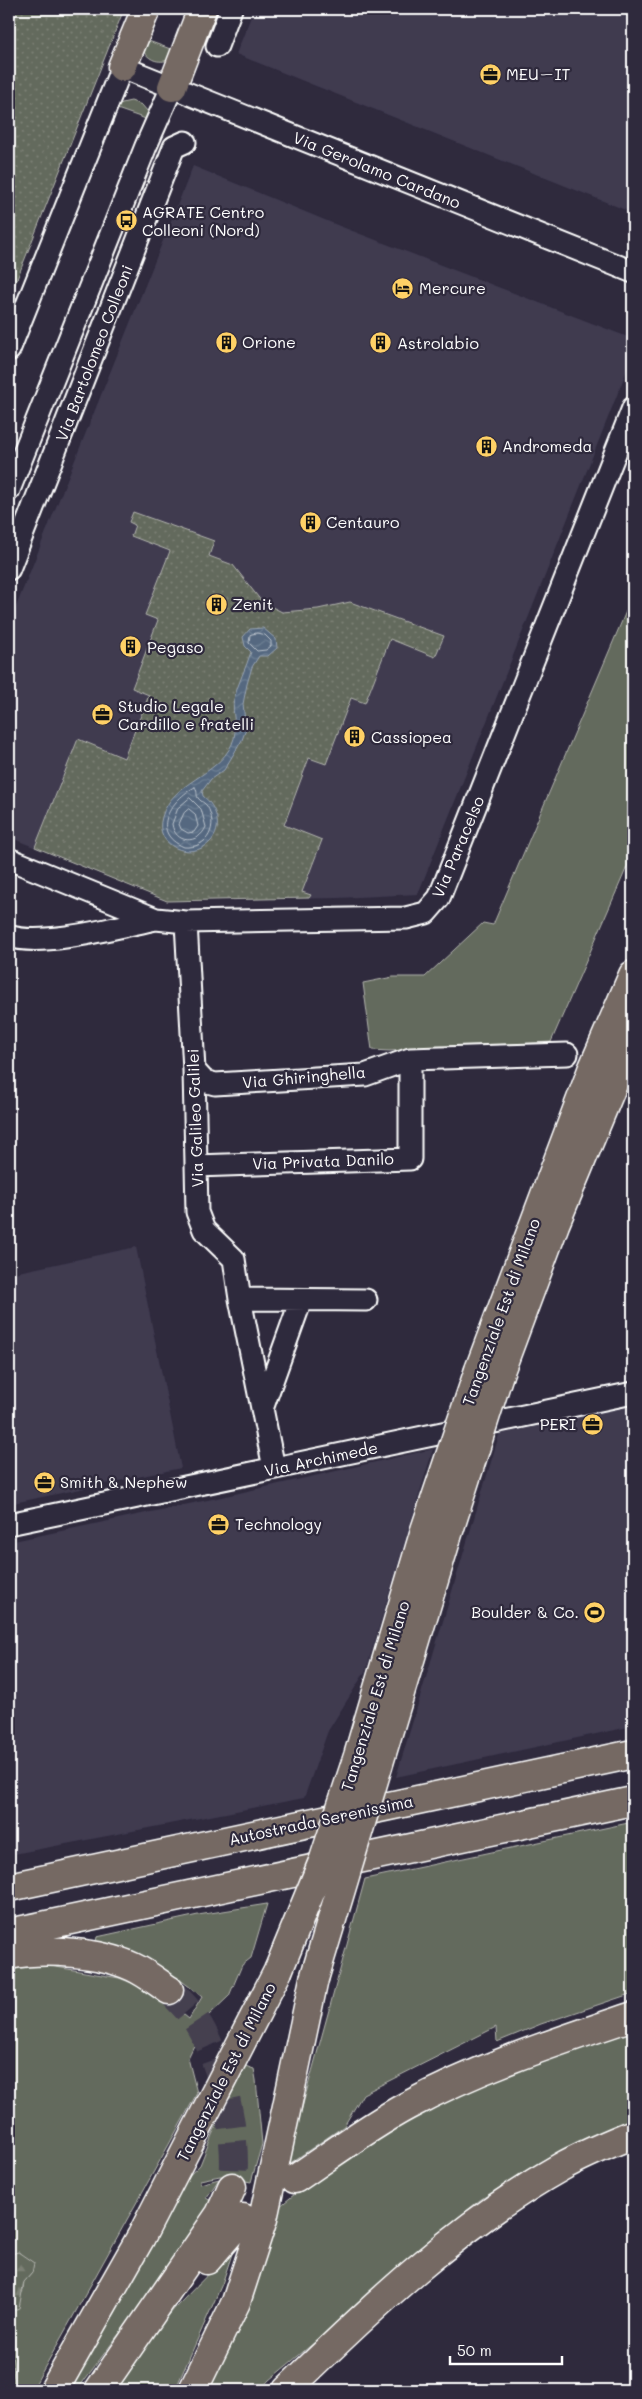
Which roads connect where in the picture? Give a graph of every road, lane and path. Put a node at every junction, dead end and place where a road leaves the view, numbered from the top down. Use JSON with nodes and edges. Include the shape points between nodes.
{"nodes":[{"id":1,"x":146,"y":9,"type":"edge"},
{"id":2,"x":202,"y":9,"type":"edge"},
{"id":3,"x":231,"y":9,"type":"edge"},
{"id":4,"x":216,"y":46,"type":"dead end"},
{"id":5,"x":122,"y":67,"type":"junction"},
{"id":6,"x":172,"y":87,"type":"junction"},
{"id":7,"x":185,"y":142,"type":"dead end"},
{"id":8,"x":633,"y":272,"type":"edge"},
{"id":9,"x":9,"y":350,"type":"edge"},
{"id":10,"x":633,"y":408,"type":"edge"},
{"id":11,"x":9,"y":490,"type":"edge"},
{"id":12,"x":9,"y":569,"type":"edge"},
{"id":13,"x":9,"y":859,"type":"edge"},
{"id":14,"x":156,"y":919,"type":"junction"},
{"id":15,"x":186,"y":922,"type":"junction"},
{"id":16,"x":9,"y":936,"type":"edge"},
{"id":17,"x":633,"y":975,"type":"edge"},
{"id":18,"x":633,"y":1036,"type":"edge"},
{"id":19,"x":567,"y":1054,"type":"dead end"},
{"id":20,"x":410,"y":1059,"type":"junction"},
{"id":21,"x":194,"y":1070,"type":"junction"},
{"id":22,"x":196,"y":1166,"type":"junction"},
{"id":23,"x":240,"y":1299,"type":"junction"},
{"id":24,"x":301,"y":1300,"type":"junction"},
{"id":25,"x":366,"y":1300,"type":"dead end"},
{"id":26,"x":489,"y":1372,"type":"junction"},
{"id":27,"x":633,"y":1393,"type":"edge"},
{"id":28,"x":262,"y":1409,"type":"junction"},
{"id":29,"x":274,"y":1468,"type":"junction"},
{"id":30,"x":9,"y":1524,"type":"edge"},
{"id":31,"x":633,"y":1754,"type":"edge"},
{"id":32,"x":633,"y":1801,"type":"edge"},
{"id":33,"x":9,"y":1887,"type":"edge"},
{"id":34,"x":9,"y":1933,"type":"edge"},
{"id":35,"x":9,"y":1955,"type":"edge"},
{"id":36,"x":169,"y":1990,"type":"tunnel mouth"},
{"id":37,"x":633,"y":2016,"type":"edge"},
{"id":38,"x":633,"y":2134,"type":"edge"},
{"id":39,"x":295,"y":2179,"type":"dead end"},
{"id":40,"x":232,"y":2187,"type":"tunnel mouth"},
{"id":41,"x":243,"y":2218,"type":"dead end"},
{"id":42,"x":153,"y":2310,"type":"junction"},
{"id":43,"x":54,"y":2390,"type":"edge"},
{"id":44,"x":99,"y":2390,"type":"edge"},
{"id":45,"x":193,"y":2390,"type":"edge"},
{"id":46,"x":287,"y":2390,"type":"edge"}],
"edges":[{"from":1,"to":5,"type":"main road"},
{"from":2,"to":6,"type":"main road"},
{"from":3,"to":4,"type":"street"},
{"from":5,"to":6,"type":"street","name":"Via Gerolamo Cardano"},
{"from":5,"to":9,"type":"street"},
{"from":6,"to":8,"type":"street","name":"Via Gerolamo Cardano"},
{"from":6,"to":11,"type":"street","name":"Via Bartolomeo Colleoni"},
{"from":7,"to":12,"type":"street","name":"Via Bartolomeo Colleoni","via":[[174,147]]},
{"from":10,"to":15,"type":"street","name":"Via Paracelso","via":[[439,898],[426,913],[406,918]]},
{"from":13,"to":14,"type":"street","name":"Via Paracelso"},
{"from":14,"to":15,"type":"street","name":"Via Paracelso"},
{"from":14,"to":16,"type":"street","via":[[63,937]]},
{"from":15,"to":21,"type":"street","name":"Via Galileo Galilei"},
{"from":17,"to":26,"type":"main road","name":"Tangenziale Est di Milano","via":[[592,1070]]},
{"from":18,"to":26,"type":"main road","name":"Tangenziale Est di Milano"},
{"from":19,"to":20,"type":"street","name":"Via Ghiringhella"},
{"from":20,"to":21,"type":"street","name":"Via Ghiringhella","via":[[365,1075],[216,1084],[204,1081]]},
{"from":20,"to":22,"type":"street","name":"Via Privata Danilo","via":[[410,1159]]},
{"from":21,"to":22,"type":"street","name":"Via Galileo Galilei"},
{"from":22,"to":23,"type":"street","name":"Via Galileo Galilei","via":[[197,1212],[204,1230],[234,1259]]},
{"from":23,"to":24,"type":"street"},
{"from":23,"to":28,"type":"street","name":"Via Galileo Galilei"},
{"from":24,"to":25,"type":"street"},
{"from":24,"to":28,"type":"street"},
{"from":26,"to":43,"type":"main road","name":"Tangenziale Est di Milano","bridge":true,"via":[[425,1530],[324,1859],[278,1971],[141,2237]]},
{"from":26,"to":45,"type":"main road","name":"Tangenziale Est di Milano","bridge":true,"via":[[444,1546],[314,1978],[263,2219],[236,2302]]},
{"from":27,"to":29,"type":"street","name":"Via Archimede"},
{"from":28,"to":29,"type":"street","name":"Via Galileo Galilei"},
{"from":29,"to":30,"type":"street","name":"Via Archimede"},
{"from":31,"to":33,"type":"main road","name":"Autostrada Serenissima"},
{"from":32,"to":34,"type":"main road"},
{"from":35,"to":36,"type":"main road","via":[[26,1952],[78,1954],[111,1960],[132,1966]]},
{"from":37,"to":39,"type":"main road","via":[[520,2054],[460,2080],[392,2115]]},
{"from":38,"to":46,"type":"main road","via":[[563,2166],[468,2227],[388,2295]]},
{"from":40,"to":42,"type":"main road","via":[[220,2214]]},
{"from":41,"to":42,"type":"main road","via":[[187,2283]]},
{"from":42,"to":44,"type":"main road"}]}
